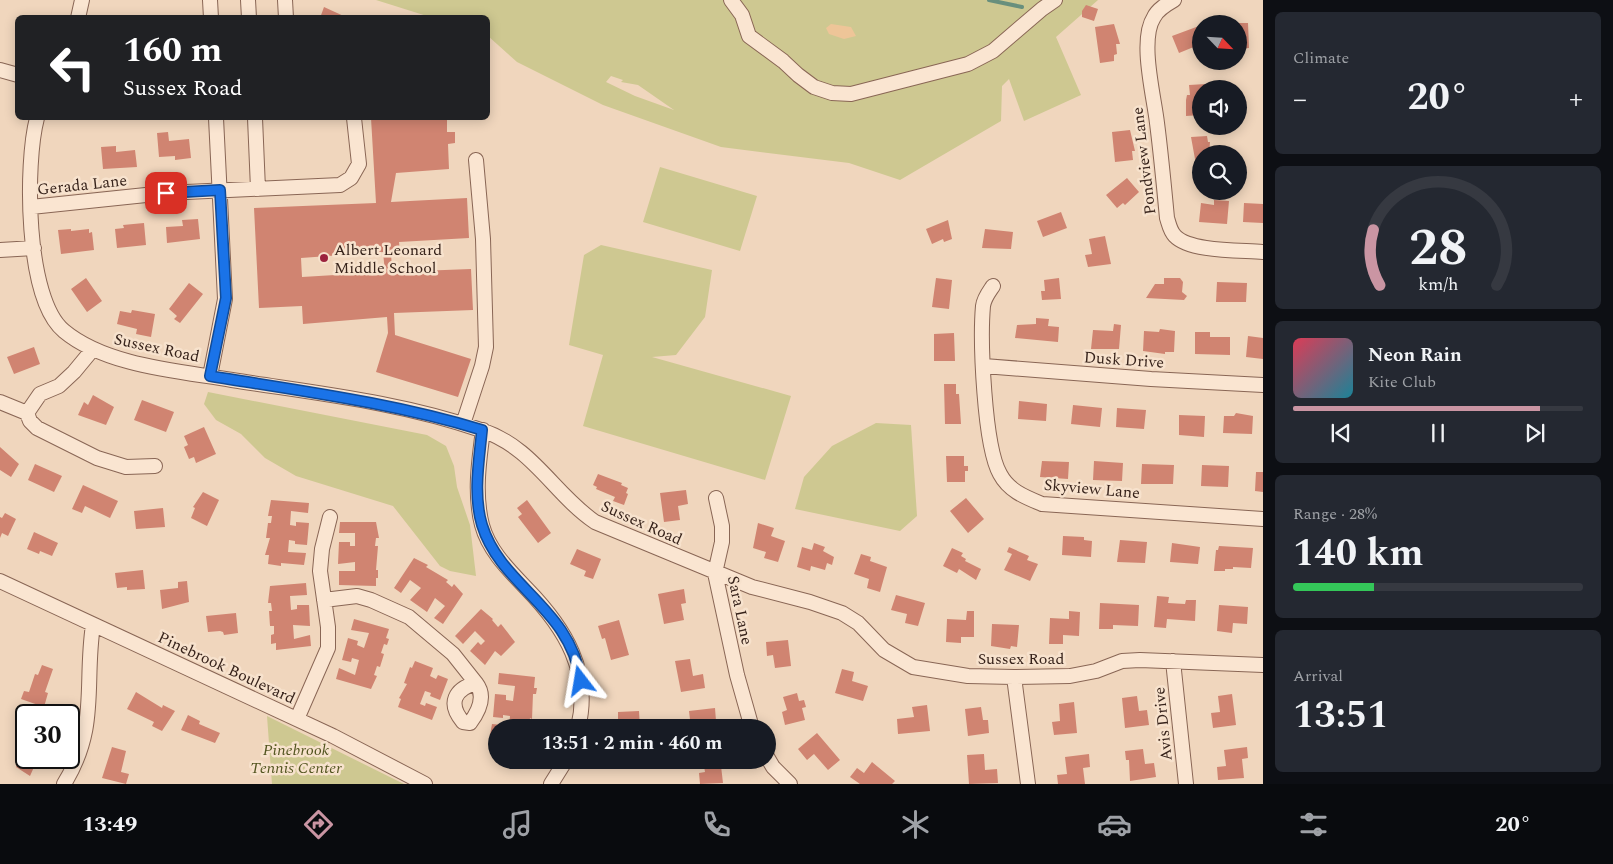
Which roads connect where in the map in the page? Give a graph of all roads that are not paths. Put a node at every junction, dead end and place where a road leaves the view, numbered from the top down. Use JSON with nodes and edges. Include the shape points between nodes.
{"nodes":[{"id":1,"x":82,"y":0,"type":"edge"},
{"id":2,"x":210,"y":0,"type":"edge"},
{"id":3,"x":248,"y":0,"type":"edge"},
{"id":4,"x":285,"y":0,"type":"edge"},
{"id":5,"x":731,"y":0,"type":"edge"},
{"id":6,"x":1055,"y":0,"type":"edge"},
{"id":7,"x":1174,"y":0,"type":"edge"},
{"id":8,"x":79,"y":15,"type":"edge"},
{"id":9,"x":211,"y":15,"type":"edge"},
{"id":10,"x":249,"y":15,"type":"edge"},
{"id":11,"x":286,"y":15,"type":"edge"},
{"id":12,"x":0,"y":70,"type":"edge"},
{"id":13,"x":15,"y":74,"type":"edge"},
{"id":14,"x":38,"y":120,"type":"edge"},
{"id":15,"x":216,"y":120,"type":"edge"},
{"id":16,"x":255,"y":120,"type":"edge"},
{"id":17,"x":354,"y":120,"type":"edge"},
{"id":18,"x":476,"y":160,"type":"dead end"},
{"id":19,"x":258,"y":189,"type":"junction"},
{"id":20,"x":220,"y":190,"type":"junction"},
{"id":21,"x":30,"y":207,"type":"junction"},
{"id":22,"x":34,"y":248,"type":"junction"},
{"id":23,"x":0,"y":250,"type":"edge"},
{"id":24,"x":1263,"y":252,"type":"edge"},
{"id":25,"x":993,"y":286,"type":"dead end"},
{"id":26,"x":93,"y":349,"type":"junction"},
{"id":27,"x":984,"y":366,"type":"junction"},
{"id":28,"x":210,"y":376,"type":"junction"},
{"id":29,"x":1263,"y":385,"type":"edge"},
{"id":30,"x":0,"y":402,"type":"edge"},
{"id":31,"x":27,"y":413,"type":"junction"},
{"id":32,"x":462,"y":424,"type":"junction"},
{"id":33,"x":482,"y":430,"type":"junction"},
{"id":34,"x":155,"y":466,"type":"dead end"},
{"id":35,"x":716,"y":498,"type":"dead end"},
{"id":36,"x":330,"y":517,"type":"dead end"},
{"id":37,"x":1263,"y":519,"type":"edge"},
{"id":38,"x":715,"y":573,"type":"junction"},
{"id":39,"x":4,"y":585,"type":"edge"},
{"id":40,"x":324,"y":600,"type":"junction"},
{"id":41,"x":93,"y":625,"type":"junction"},
{"id":42,"x":1173,"y":661,"type":"junction"},
{"id":43,"x":1263,"y":664,"type":"edge"},
{"id":44,"x":1014,"y":678,"type":"junction"},
{"id":45,"x":476,"y":682,"type":"dead end"},
{"id":46,"x":297,"y":719,"type":"junction"},
{"id":47,"x":580,"y":719,"type":"edge"},
{"id":48,"x":749,"y":719,"type":"edge"},
{"id":49,"x":560,"y":769,"type":"edge"},
{"id":50,"x":775,"y":769,"type":"edge"},
{"id":51,"x":64,"y":784,"type":"edge"},
{"id":52,"x":425,"y":784,"type":"edge"},
{"id":53,"x":551,"y":784,"type":"edge"},
{"id":54,"x":790,"y":784,"type":"edge"},
{"id":55,"x":1028,"y":784,"type":"edge"},
{"id":56,"x":1186,"y":784,"type":"edge"}],
"edges":[{"from":1,"to":8,"type":"street"},
{"from":2,"to":9,"type":"street"},
{"from":3,"to":10,"type":"street"},
{"from":4,"to":11,"type":"street"},
{"from":5,"to":6,"type":"street","via":[[742,15],[749,36],[798,75],[814,87],[832,93],[851,94],[968,64],[993,51]]},
{"from":7,"to":24,"type":"street","name":"Pondview Lane","via":[[1153,17],[1148,60],[1172,232],[1187,244]]},
{"from":12,"to":13,"type":"street"},
{"from":14,"to":21,"type":"street","name":"Sussex Road","via":[[30,157]]},
{"from":15,"to":20,"type":"street"},
{"from":16,"to":19,"type":"street"},
{"from":17,"to":19,"type":"street","name":"Gerada Lane","via":[[359,164],[351,178],[340,185]]},
{"from":18,"to":32,"type":"street","via":[[483,239],[486,347]]},
{"from":19,"to":20,"type":"street","name":"Gerada Lane"},
{"from":20,"to":21,"type":"street","name":"Gerada Lane"},
{"from":20,"to":28,"type":"street","via":[[226,298]]},
{"from":21,"to":22,"type":"street","name":"Sussex Road"},
{"from":22,"to":23,"type":"street"},
{"from":22,"to":26,"type":"street","name":"Sussex Road","via":[[38,278],[48,310],[62,330]]},
{"from":25,"to":27,"type":"street","name":"Skyview Lane","via":[[983,304]]},
{"from":26,"to":28,"type":"street","name":"Sussex Road","via":[[152,366]]},
{"from":26,"to":31,"type":"street","via":[[59,386],[40,394]]},
{"from":27,"to":29,"type":"street","name":"Dusk Drive"},
{"from":27,"to":37,"type":"street","name":"Skyview Lane","via":[[992,456],[1006,483],[1024,497],[1042,504]]},
{"from":28,"to":32,"type":"street","name":"Sussex Road","via":[[356,400]]},
{"from":30,"to":31,"type":"street"},
{"from":31,"to":34,"type":"street","via":[[36,428],[97,458],[126,467]]},
{"from":32,"to":33,"type":"street","name":"Sussex Road"},
{"from":33,"to":38,"type":"street","name":"Sussex Road","via":[[521,451],[576,509],[595,522]]},
{"from":33,"to":47,"type":"street","via":[[478,492],[482,525],[492,550],[561,628],[573,651],[582,692]]},
{"from":35,"to":38,"type":"street","name":"Sara Lane","via":[[722,542]]},
{"from":36,"to":40,"type":"street","via":[[321,564]]},
{"from":38,"to":44,"type":"street","name":"Sussex Road","via":[[842,614],[858,623],[884,650],[913,667],[968,676]]},
{"from":38,"to":48,"type":"street","name":"Sara Lane"},
{"from":39,"to":41,"type":"street","name":"Pinebrook Boulevard"},
{"from":40,"to":45,"type":"street","via":[[357,596],[409,617],[453,654]]},
{"from":40,"to":46,"type":"street","via":[[328,648]]},
{"from":41,"to":46,"type":"street","name":"Pinebrook Boulevard"},
{"from":41,"to":51,"type":"street","via":[[86,731]]},
{"from":42,"to":43,"type":"street","name":"Sussex Road"},
{"from":42,"to":44,"type":"street","name":"Sussex Road","via":[[1122,661],[1070,676]]},
{"from":42,"to":56,"type":"street","name":"Avis Drive"},
{"from":44,"to":55,"type":"street"},
{"from":46,"to":52,"type":"street","name":"Pinebrook Boulevard"},
{"from":49,"to":53,"type":"street"},
{"from":50,"to":54,"type":"street"}]}
